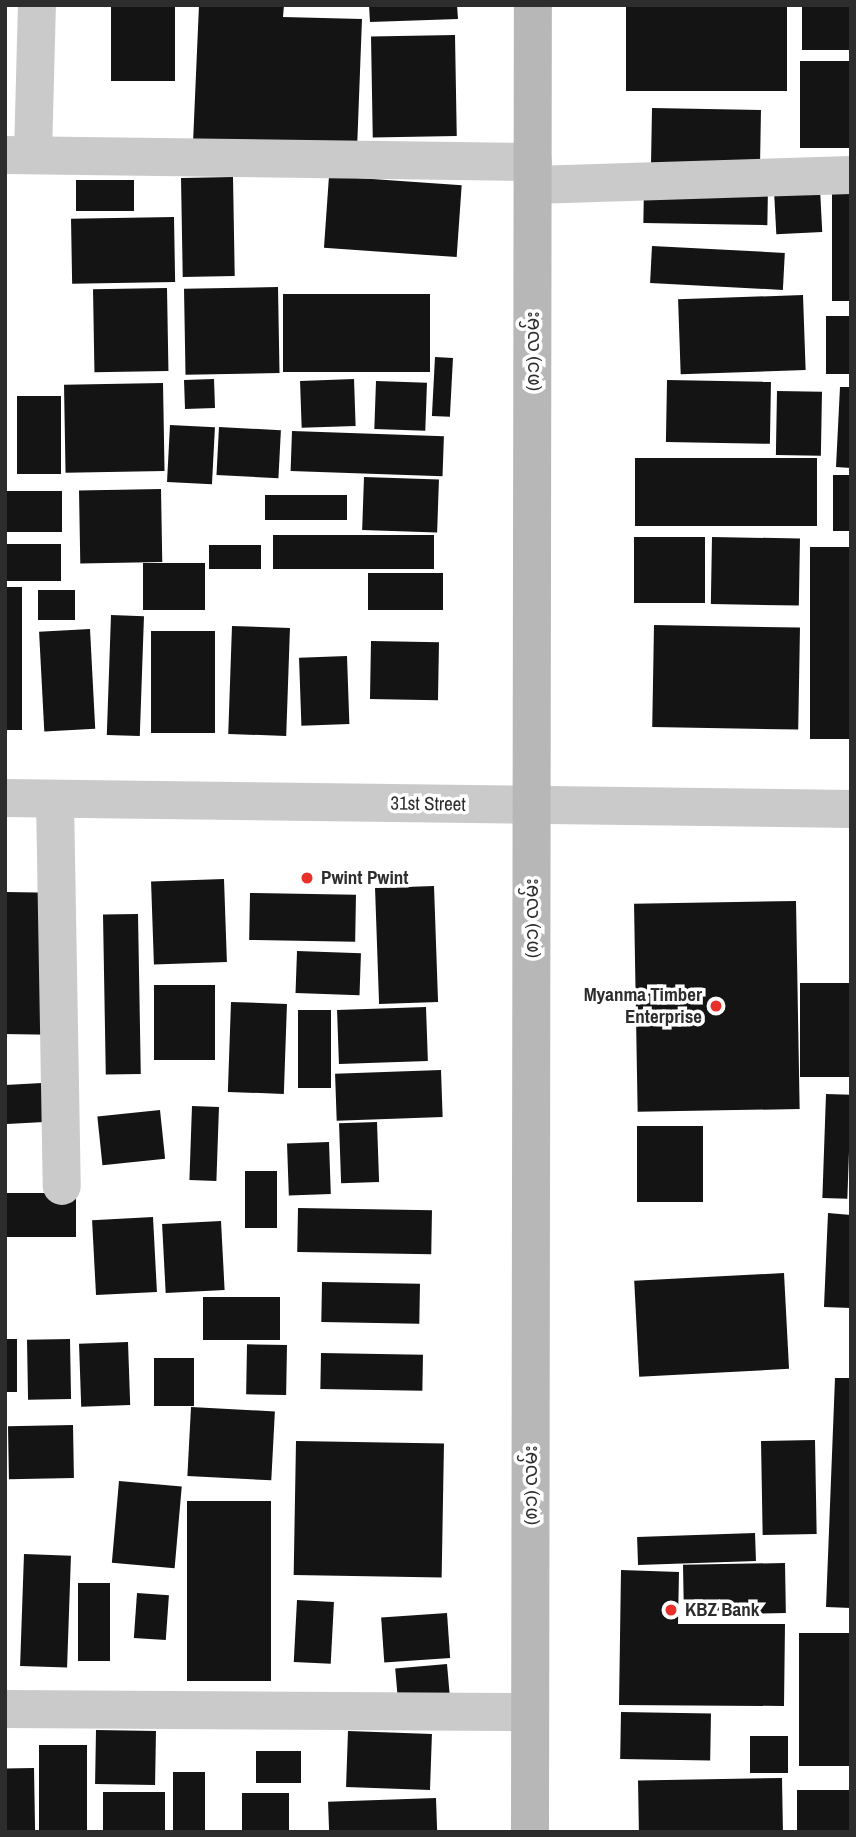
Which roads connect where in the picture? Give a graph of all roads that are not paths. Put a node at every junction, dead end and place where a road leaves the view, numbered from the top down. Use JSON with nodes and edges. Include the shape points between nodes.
{"nodes":[{"id":1,"x":37,"y":5,"type":"edge"},
{"id":2,"x":533,"y":5,"type":"edge"},
{"id":3,"x":19,"y":155,"type":"edge"},
{"id":4,"x":533,"y":174,"type":"junction"},
{"id":5,"x":851,"y":175,"type":"edge"},
{"id":6,"x":5,"y":799,"type":"edge"},
{"id":7,"x":55,"y":799,"type":"junction"},
{"id":8,"x":532,"y":805,"type":"junction"},
{"id":9,"x":851,"y":809,"type":"edge"},
{"id":10,"x":62,"y":1186,"type":"dead end"},
{"id":11,"x":5,"y":1709,"type":"edge"},
{"id":12,"x":530,"y":1712,"type":"junction"},
{"id":13,"x":530,"y":1832,"type":"edge"}],
"edges":[{"from":1,"to":3,"type":"street"},
{"from":2,"to":4,"type":"street","name":"(၈၁) လမ်း"},
{"from":3,"to":4,"type":"street"},
{"from":4,"to":5,"type":"street"},
{"from":4,"to":8,"type":"street","name":"(၈၁) လမ်း"},
{"from":6,"to":7,"type":"street","name":"31st Street"},
{"from":7,"to":8,"type":"street","name":"31st Street"},
{"from":7,"to":10,"type":"street"},
{"from":8,"to":9,"type":"street","name":"31st Street"},
{"from":8,"to":12,"type":"street","name":"(၈၁) လမ်း"},
{"from":11,"to":12,"type":"street"},
{"from":12,"to":13,"type":"street","name":"(၈၁) လမ်း"}]}
